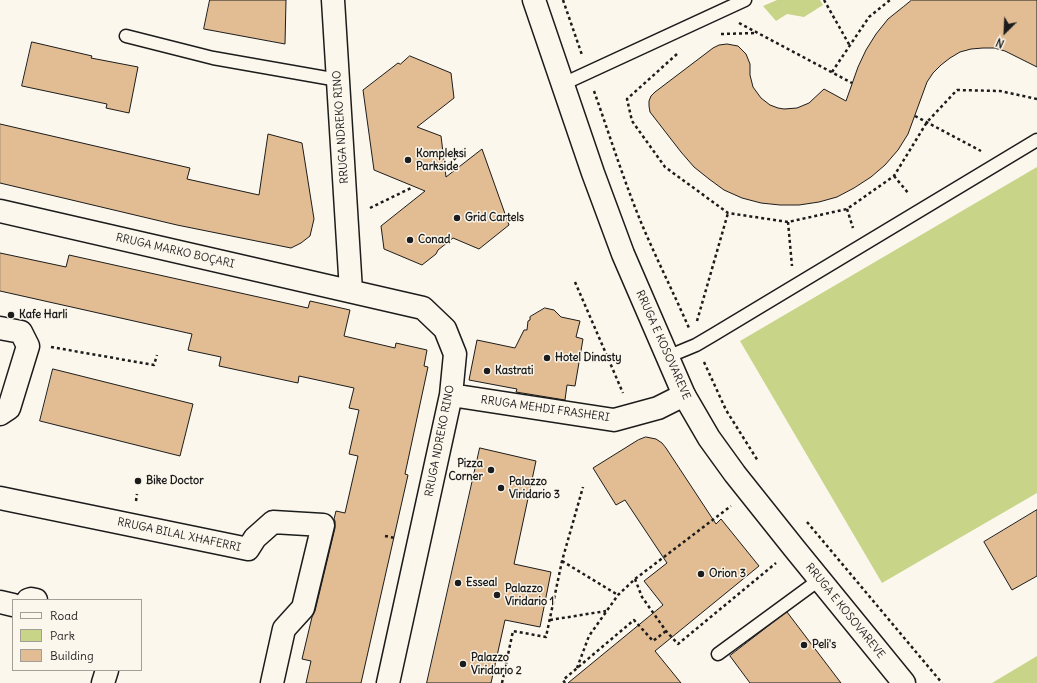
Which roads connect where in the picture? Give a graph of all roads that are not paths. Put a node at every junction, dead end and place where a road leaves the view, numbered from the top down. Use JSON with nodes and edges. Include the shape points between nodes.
{"nodes":[{"id":1,"x":333,"y":0,"type":"edge"},
{"id":2,"x":534,"y":0,"type":"edge"},
{"id":3,"x":744,"y":0,"type":"edge"},
{"id":4,"x":126,"y":36,"type":"dead end"},
{"id":5,"x":338,"y":80,"type":"junction"},
{"id":6,"x":562,"y":84,"type":"junction"},
{"id":7,"x":1037,"y":140,"type":"edge"},
{"id":8,"x":0,"y":211,"type":"edge"},
{"id":9,"x":351,"y":291,"type":"junction"},
{"id":10,"x":0,"y":328,"type":"edge"},
{"id":11,"x":667,"y":357,"type":"junction"},
{"id":12,"x":451,"y":395,"type":"junction"},
{"id":13,"x":684,"y":395,"type":"junction"},
{"id":14,"x":0,"y":414,"type":"edge"},
{"id":15,"x":0,"y":498,"type":"edge"},
{"id":16,"x":819,"y":580,"type":"junction"},
{"id":17,"x":0,"y":602,"type":"edge"},
{"id":18,"x":12,"y":605,"type":"edge"},
{"id":19,"x":718,"y":654,"type":"dead end"},
{"id":20,"x":106,"y":671,"type":"edge"},
{"id":21,"x":103,"y":683,"type":"edge"},
{"id":22,"x":272,"y":683,"type":"edge"},
{"id":23,"x":388,"y":683,"type":"edge"},
{"id":24,"x":904,"y":683,"type":"edge"}],
"edges":[{"from":1,"to":5,"type":"street","name":"RRUGA NDREKO RINO"},
{"from":2,"to":6,"type":"street","name":"RRUGA E KOSOVAREVE"},
{"from":3,"to":6,"type":"lane"},
{"from":4,"to":5,"type":"lane","via":[[213,58]]},
{"from":5,"to":9,"type":"street","name":"RRUGA NDREKO RINO"},
{"from":6,"to":11,"type":"street","name":"RRUGA E KOSOVAREVE","via":[[623,254]]},
{"from":7,"to":11,"type":"lane","via":[[794,286]]},
{"from":8,"to":9,"type":"street","name":"RRUGA MARKO BOÇARI"},
{"from":9,"to":12,"type":"street","name":"RRUGA NDREKO RINO","via":[[423,308],[445,329],[454,354]]},
{"from":10,"to":14,"type":"street","via":[[21,332],[28,346],[9,408]]},
{"from":11,"to":13,"type":"street","name":"RRUGA E KOSOVAREVE"},
{"from":12,"to":13,"type":"street","name":"RRUGA MEHDI FRASHERI","via":[[614,420],[658,408]]},
{"from":12,"to":23,"type":"street","name":"RRUGA NDREKO RINO"},
{"from":13,"to":16,"type":"street","name":"RRUGA E KOSOVAREVE","via":[[709,438],[735,474]]},
{"from":15,"to":22,"type":"street","name":"RRUGA BILAL XHAFERRI","via":[[248,549],[254,538],[273,522],[323,525],[303,608],[284,629]]},
{"from":16,"to":19,"type":"lane"},
{"from":16,"to":24,"type":"street","name":"RRUGA E KOSOVAREVE"},
{"from":17,"to":18,"type":"street"},
{"from":20,"to":21,"type":"street"}]}
